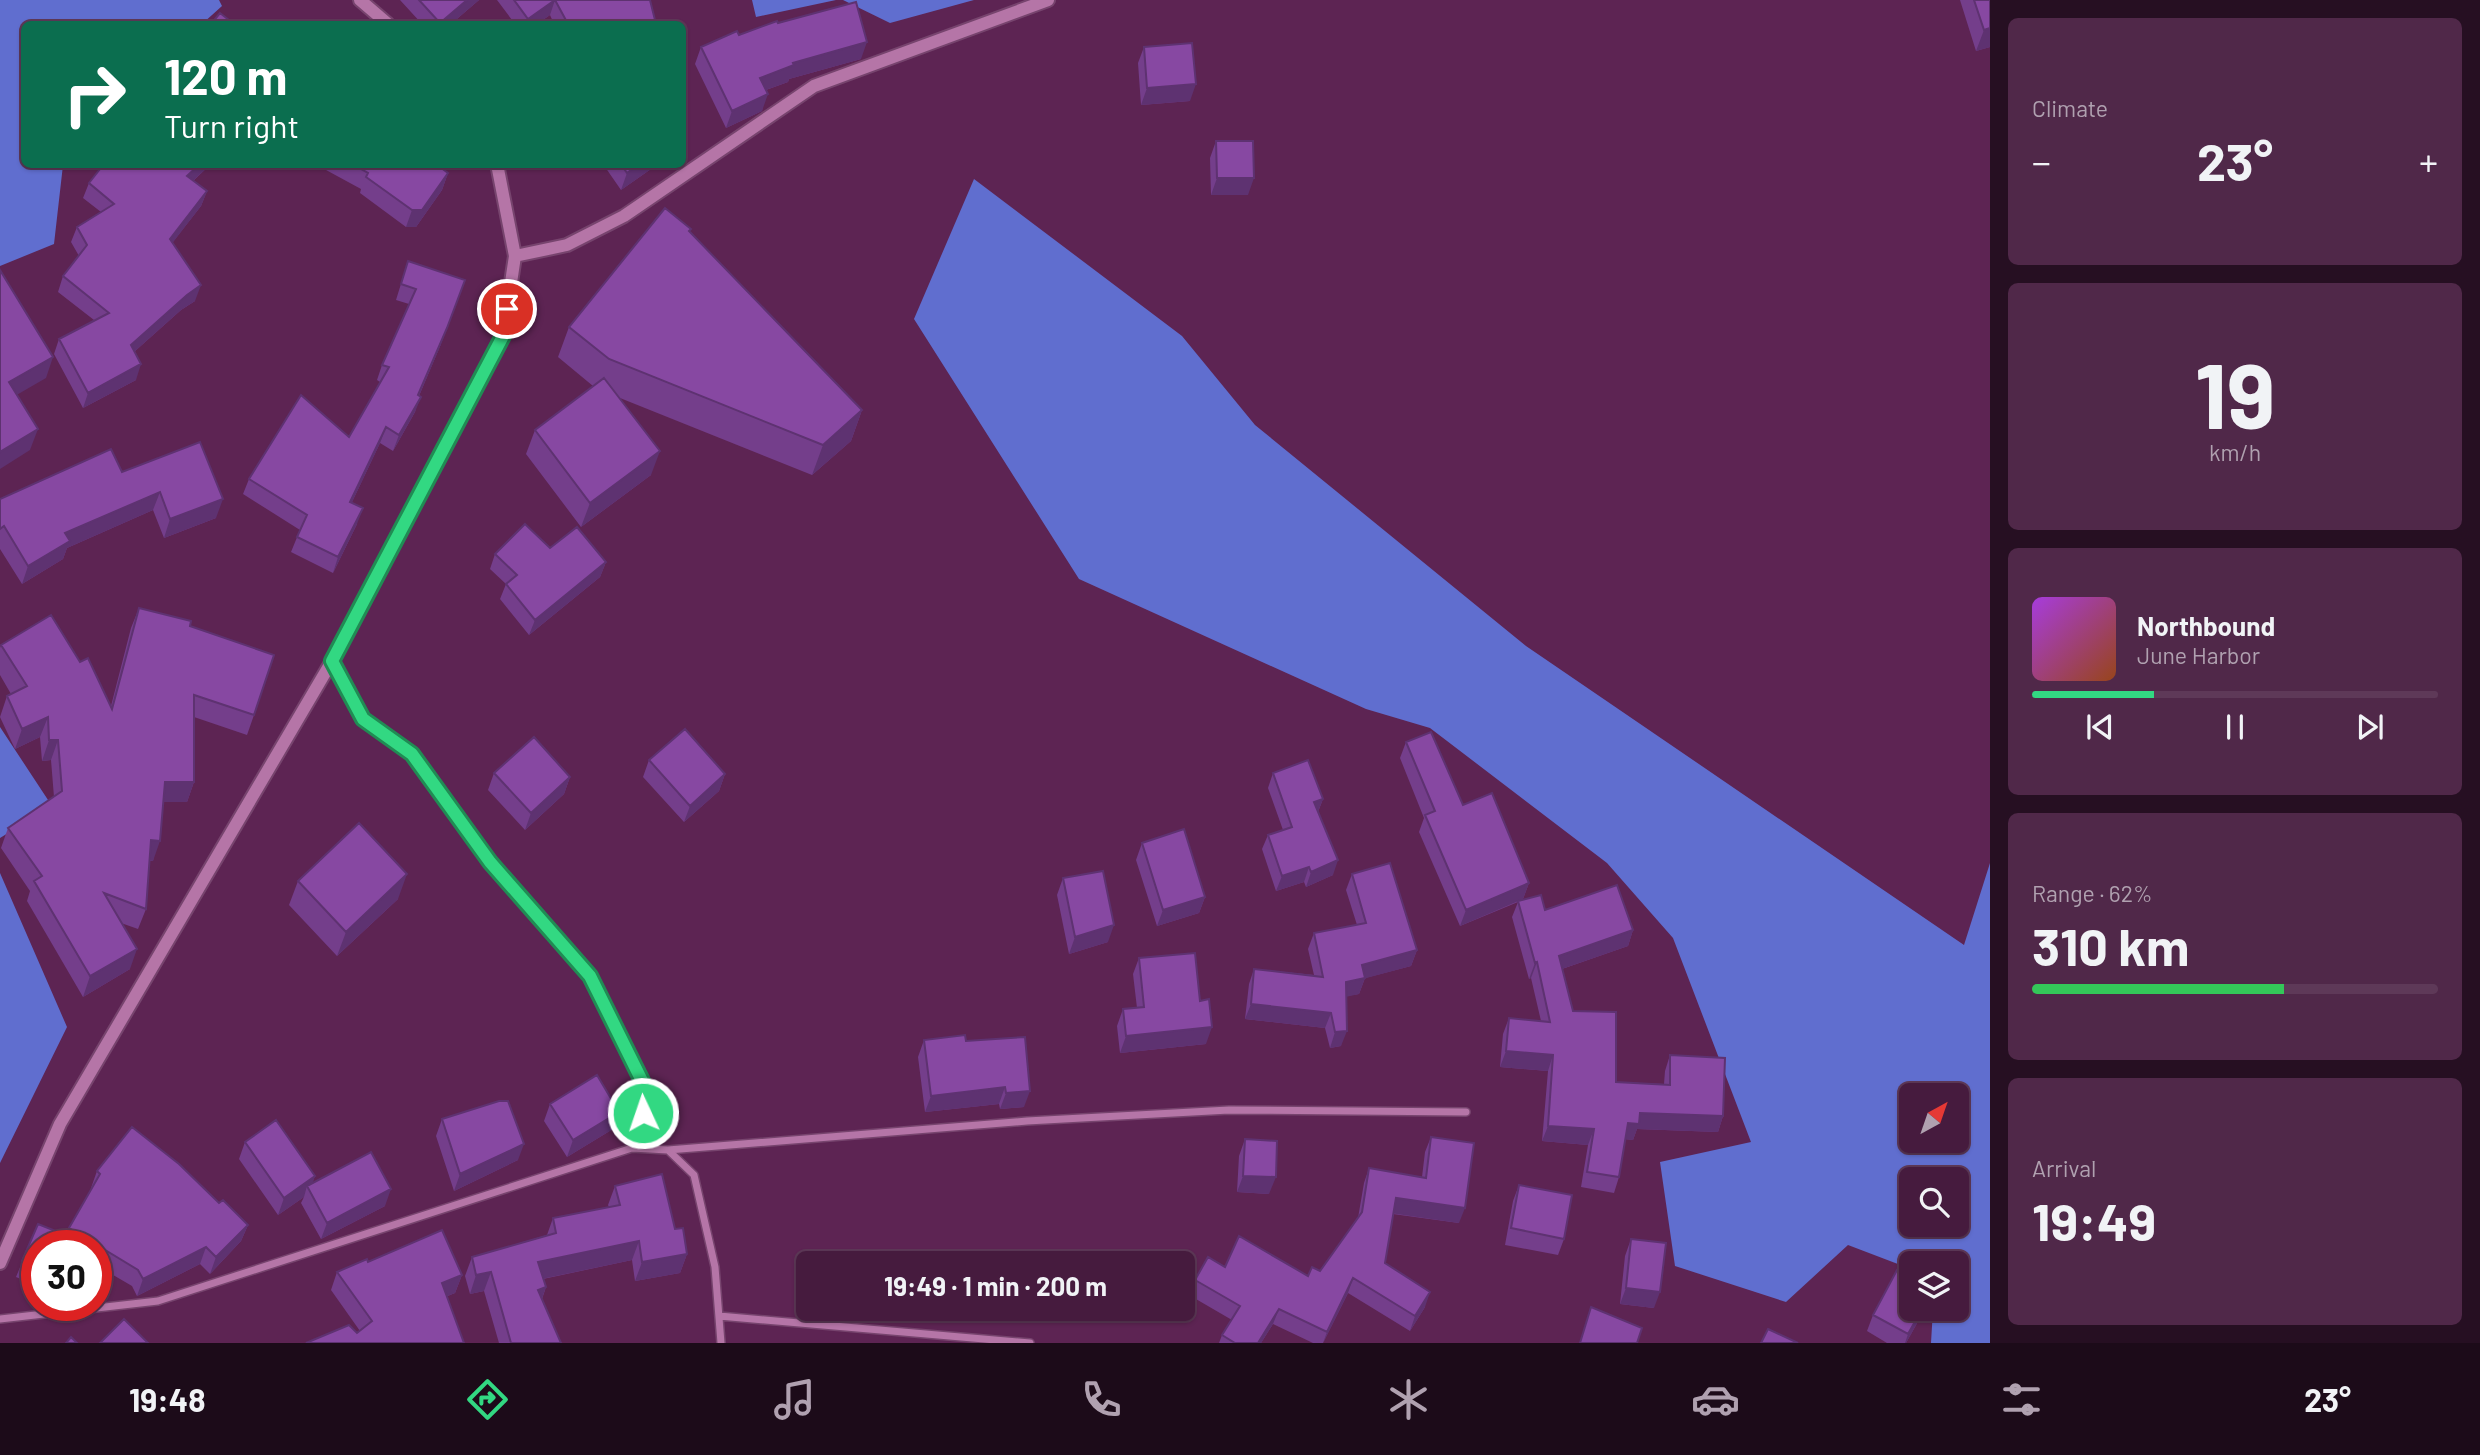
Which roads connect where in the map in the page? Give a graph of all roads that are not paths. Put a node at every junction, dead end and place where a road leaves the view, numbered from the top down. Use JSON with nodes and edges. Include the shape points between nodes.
{"nodes":[{"id":1,"x":360,"y":0,"type":"edge"},
{"id":2,"x":1048,"y":0,"type":"edge"},
{"id":3,"x":384,"y":21,"type":"edge"},
{"id":4,"x":498,"y":168,"type":"edge"},
{"id":5,"x":515,"y":256,"type":"junction"},
{"id":6,"x":332,"y":661,"type":"junction"},
{"id":7,"x":1466,"y":1112,"type":"dead end"},
{"id":8,"x":632,"y":1149,"type":"junction"},
{"id":9,"x":668,"y":1150,"type":"junction"},
{"id":10,"x":0,"y":1263,"type":"edge"},
{"id":11,"x":719,"y":1316,"type":"junction"},
{"id":12,"x":0,"y":1319,"type":"edge"},
{"id":13,"x":721,"y":1343,"type":"edge"},
{"id":14,"x":1030,"y":1343,"type":"edge"}],
"edges":[{"from":1,"to":3,"type":"street"},
{"from":2,"to":5,"type":"street","via":[[814,86],[624,216],[567,245]]},
{"from":4,"to":5,"type":"street"},
{"from":5,"to":6,"type":"street","via":[[503,336]]},
{"from":6,"to":8,"type":"street","via":[[363,719],[412,754],[490,862],[590,976],[649,1095]]},
{"from":6,"to":10,"type":"street","via":[[60,1124]]},
{"from":7,"to":9,"type":"street","via":[[1230,1110]]},
{"from":8,"to":9,"type":"street"},
{"from":8,"to":12,"type":"street","via":[[158,1301]]},
{"from":9,"to":11,"type":"street","via":[[694,1175],[715,1267]]},
{"from":11,"to":13,"type":"street"},
{"from":11,"to":14,"type":"street"}]}
